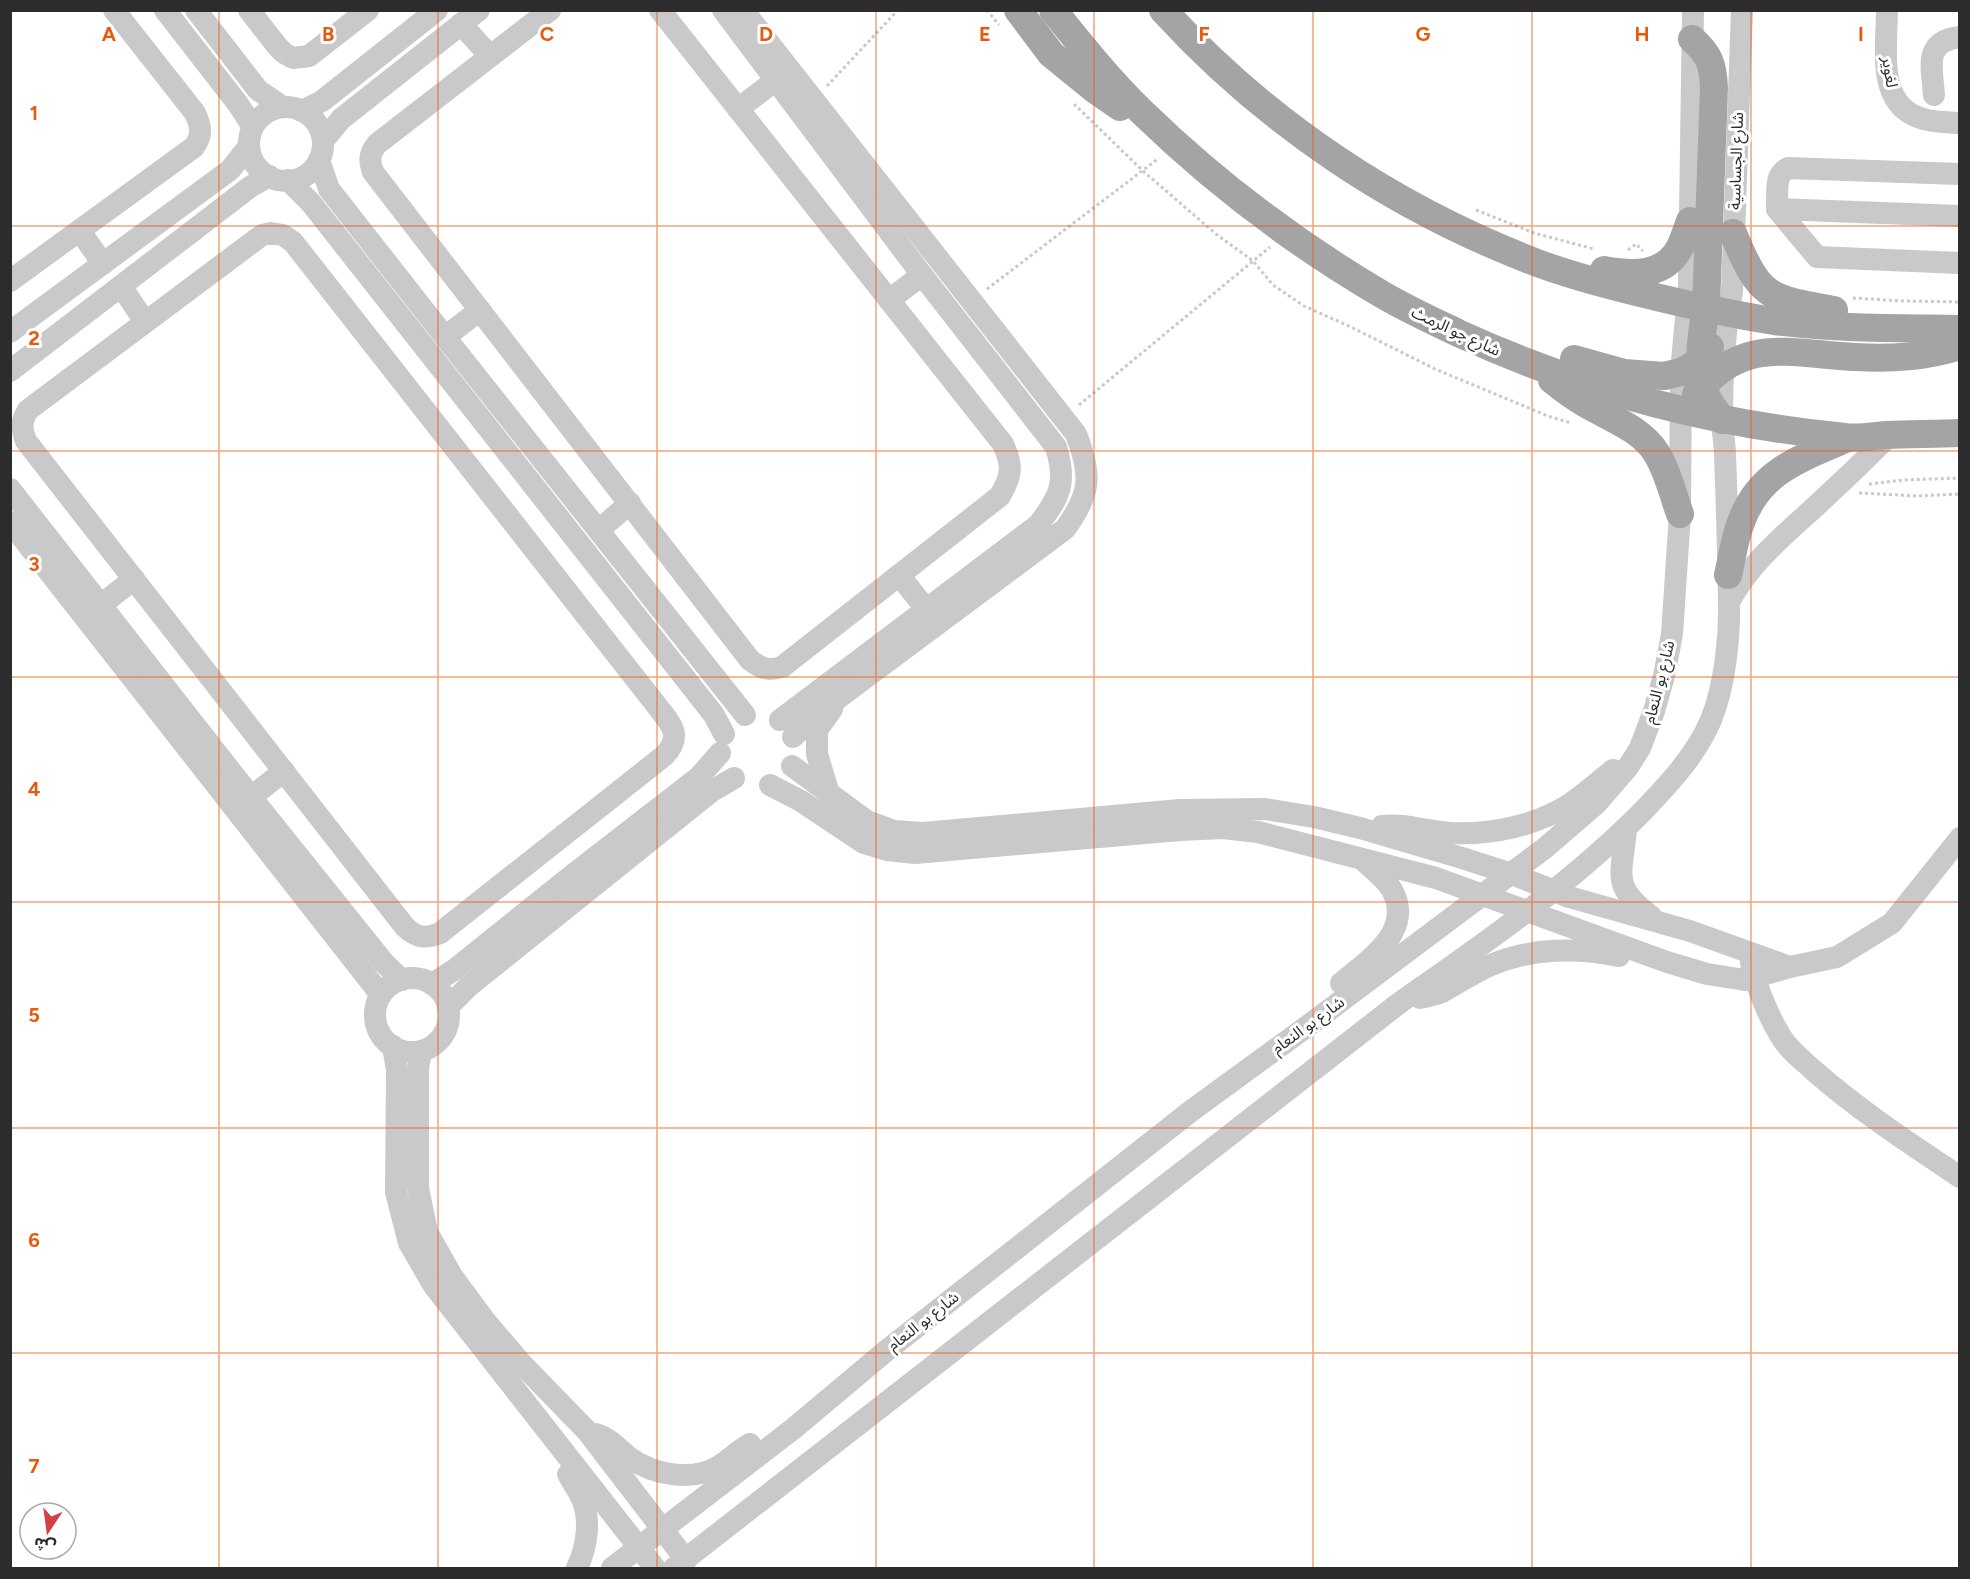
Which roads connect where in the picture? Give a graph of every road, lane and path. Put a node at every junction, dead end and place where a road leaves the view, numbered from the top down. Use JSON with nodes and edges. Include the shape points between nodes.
{"nodes":[{"id":1,"x":114,"y":10,"type":"edge"},
{"id":2,"x":165,"y":10,"type":"edge"},
{"id":3,"x":196,"y":10,"type":"edge"},
{"id":4,"x":249,"y":10,"type":"edge"},
{"id":5,"x":368,"y":10,"type":"edge"},
{"id":6,"x":437,"y":10,"type":"edge"},
{"id":7,"x":550,"y":10,"type":"edge"},
{"id":8,"x":660,"y":10,"type":"edge"},
{"id":9,"x":723,"y":10,"type":"edge"},
{"id":10,"x":743,"y":10,"type":"edge"},
{"id":11,"x":898,"y":10,"type":"edge"},
{"id":12,"x":1018,"y":10,"type":"edge"},
{"id":13,"x":1053,"y":10,"type":"edge"},
{"id":14,"x":1163,"y":10,"type":"edge"},
{"id":15,"x":1742,"y":10,"type":"edge"},
{"id":16,"x":1756,"y":10,"type":"edge"},
{"id":17,"x":1887,"y":10,"type":"edge"},
{"id":18,"x":470,"y":17,"type":"edge"},
{"id":19,"x":1690,"y":20,"type":"edge"},
{"id":20,"x":1959,"y":37,"type":"edge"},
{"id":21,"x":1741,"y":44,"type":"junction"},
{"id":22,"x":490,"y":56,"type":"junction"},
{"id":23,"x":776,"y":80,"type":"junction"},
{"id":24,"x":1934,"y":95,"type":"dead end"},
{"id":25,"x":814,"y":101,"type":"junction"},
{"id":26,"x":293,"y":109,"type":"junction"},
{"id":27,"x":738,"y":109,"type":"junction"},
{"id":28,"x":1959,"y":123,"type":"edge"},
{"id":29,"x":251,"y":137,"type":"junction"},
{"id":30,"x":1177,"y":145,"type":"junction"},
{"id":31,"x":321,"y":151,"type":"junction"},
{"id":32,"x":1959,"y":174,"type":"edge"},
{"id":33,"x":279,"y":178,"type":"junction"},
{"id":34,"x":1474,"y":209,"type":"dead end"},
{"id":35,"x":1777,"y":209,"type":"junction"},
{"id":36,"x":1959,"y":216,"type":"edge"},
{"id":37,"x":1690,"y":221,"type":"junction"},
{"id":38,"x":80,"y":231,"type":"junction"},
{"id":39,"x":1733,"y":233,"type":"junction"},
{"id":40,"x":1286,"y":234,"type":"junction"},
{"id":41,"x":1598,"y":250,"type":"dead end"},
{"id":42,"x":1621,"y":251,"type":"dead end"},
{"id":43,"x":1959,"y":263,"type":"edge"},
{"id":44,"x":103,"y":264,"type":"junction"},
{"id":45,"x":1660,"y":269,"type":"junction"},
{"id":46,"x":1561,"y":271,"type":"junction"},
{"id":47,"x":922,"y":275,"type":"junction"},
{"id":48,"x":10,"y":281,"type":"edge"},
{"id":49,"x":120,"y":286,"type":"junction"},
{"id":50,"x":1851,"y":298,"type":"dead end"},
{"id":51,"x":889,"y":300,"type":"junction"},
{"id":52,"x":972,"y":301,"type":"junction"},
{"id":53,"x":1959,"y":302,"type":"edge"},
{"id":54,"x":1707,"y":308,"type":"junction"},
{"id":55,"x":480,"y":310,"type":"junction"},
{"id":56,"x":145,"y":322,"type":"junction"},
{"id":57,"x":1438,"y":323,"type":"junction"},
{"id":58,"x":1899,"y":328,"type":"junction"},
{"id":59,"x":1959,"y":329,"type":"edge"},
{"id":60,"x":10,"y":332,"type":"edge"},
{"id":61,"x":436,"y":344,"type":"junction"},
{"id":62,"x":1959,"y":346,"type":"edge"},
{"id":63,"x":1517,"y":358,"type":"junction"},
{"id":64,"x":10,"y":371,"type":"edge"},
{"id":65,"x":1702,"y":371,"type":"junction"},
{"id":66,"x":397,"y":374,"type":"junction"},
{"id":67,"x":1681,"y":410,"type":"junction"},
{"id":68,"x":1063,"y":418,"type":"junction"},
{"id":69,"x":1722,"y":420,"type":"junction"},
{"id":70,"x":1959,"y":433,"type":"edge"},
{"id":71,"x":1890,"y":435,"type":"junction"},
{"id":72,"x":1848,"y":438,"type":"junction"},
{"id":73,"x":1959,"y":478,"type":"edge"},
{"id":74,"x":1866,"y":484,"type":"dead end"},
{"id":75,"x":1861,"y":488,"type":"dead end"},
{"id":76,"x":10,"y":489,"type":"edge"},
{"id":77,"x":1959,"y":495,"type":"edge"},
{"id":78,"x":630,"y":503,"type":"junction"},
{"id":79,"x":1680,"y":514,"type":"junction"},
{"id":80,"x":10,"y":522,"type":"edge"},
{"id":81,"x":599,"y":530,"type":"junction"},
{"id":82,"x":577,"y":541,"type":"junction"},
{"id":83,"x":547,"y":565,"type":"junction"},
{"id":84,"x":899,"y":575,"type":"junction"},
{"id":85,"x":134,"y":579,"type":"junction"},
{"id":86,"x":1729,"y":589,"type":"junction"},
{"id":87,"x":102,"y":604,"type":"junction"},
{"id":88,"x":926,"y":609,"type":"junction"},
{"id":89,"x":841,"y":696,"type":"junction"},
{"id":90,"x":745,"y":714,"type":"junction"},
{"id":91,"x":786,"y":729,"type":"junction"},
{"id":92,"x":722,"y":743,"type":"junction"},
{"id":93,"x":1641,"y":748,"type":"junction"},
{"id":94,"x":792,"y":766,"type":"junction"},
{"id":95,"x":284,"y":771,"type":"junction"},
{"id":96,"x":734,"y":778,"type":"junction"},
{"id":97,"x":770,"y":785,"type":"junction"},
{"id":98,"x":829,"y":794,"type":"junction"},
{"id":99,"x":251,"y":797,"type":"junction"},
{"id":100,"x":1626,"y":828,"type":"junction"},
{"id":101,"x":1370,"y":831,"type":"junction"},
{"id":102,"x":1959,"y":838,"type":"edge"},
{"id":103,"x":551,"y":845,"type":"junction"},
{"id":104,"x":1362,"y":859,"type":"junction"},
{"id":105,"x":575,"y":873,"type":"junction"},
{"id":106,"x":1512,"y":874,"type":"junction"},
{"id":107,"x":1552,"y":891,"type":"junction"},
{"id":108,"x":1484,"y":895,"type":"junction"},
{"id":109,"x":1526,"y":911,"type":"junction"},
{"id":110,"x":1660,"y":922,"type":"junction"},
{"id":111,"x":1749,"y":951,"type":"junction"},
{"id":112,"x":1667,"y":962,"type":"junction"},
{"id":113,"x":1790,"y":967,"type":"junction"},
{"id":114,"x":1755,"y":978,"type":"junction"},
{"id":115,"x":402,"y":980,"type":"junction"},
{"id":116,"x":432,"y":984,"type":"junction"},
{"id":117,"x":381,"y":995,"type":"junction"},
{"id":118,"x":1398,"y":1004,"type":"junction"},
{"id":119,"x":448,"y":1007,"type":"junction"},
{"id":120,"x":1313,"y":1022,"type":"junction"},
{"id":121,"x":393,"y":1046,"type":"junction"},
{"id":122,"x":421,"y":1051,"type":"junction"},
{"id":123,"x":1959,"y":1177,"type":"edge"},
{"id":124,"x":793,"y":1429,"type":"junction"},
{"id":125,"x":587,"y":1431,"type":"junction"},
{"id":126,"x":563,"y":1449,"type":"junction"},
{"id":127,"x":663,"y":1529,"type":"junction"},
{"id":128,"x":639,"y":1548,"type":"junction"},
{"id":129,"x":680,"y":1564,"type":"edge"},
{"id":130,"x":577,"y":1569,"type":"edge"},
{"id":131,"x":612,"y":1569,"type":"edge"},
{"id":132,"x":655,"y":1569,"type":"edge"}],
"edges":[{"from":1,"to":38,"type":"street","via":[[195,113],[201,133],[194,147]]},
{"from":2,"to":29,"type":"street","via":[[238,104]]},
{"from":3,"to":26,"type":"street","via":[[258,90]]},
{"from":4,"to":5,"type":"street","via":[[277,46],[293,58],[309,56]]},
{"from":6,"to":26,"type":"street","via":[[322,101]]},
{"from":7,"to":22,"type":"street"},
{"from":8,"to":27,"type":"street"},
{"from":9,"to":23,"type":"street"},
{"from":10,"to":25,"type":"street"},
{"from":11,"to":25,"type":"path"},
{"from":12,"to":30,"type":"main road","via":[[1051,54]]},
{"from":13,"to":30,"type":"main road","name":"شارع جو الرمث","via":[[1116,84]]},
{"from":14,"to":46,"type":"main road","via":[[1217,65],[1310,143],[1428,214],[1499,248]]},
{"from":15,"to":21,"type":"street","name":"شارع الجساسية"},
{"from":16,"to":21,"type":"street"},
{"from":17,"to":28,"type":"street","name":"لغوير","via":[[1890,89],[1911,114]]},
{"from":18,"to":22,"type":"street"},
{"from":18,"to":31,"type":"street","via":[[340,119]]},
{"from":19,"to":37,"type":"street"},
{"from":19,"to":54,"type":"main road","via":[[1713,65]]},
{"from":20,"to":24,"type":"street","via":[[1940,42],[1933,51]]},
{"from":21,"to":39,"type":"street","name":"شارع الجساسية"},
{"from":22,"to":55,"type":"street","via":[[370,152],[373,172]]},
{"from":23,"to":27,"type":"street"},
{"from":23,"to":47,"type":"street"},
{"from":25,"to":52,"type":"street"},
{"from":26,"to":29,"type":"street","via":[[265,113]]},
{"from":26,"to":31,"type":"street","via":[[316,123]]},
{"from":27,"to":51,"type":"street"},
{"from":29,"to":33,"type":"street","via":[[255,164]]},
{"from":29,"to":44,"type":"street","via":[[230,170]]},
{"from":30,"to":40,"type":"main road","name":"شارع جو الرمث"},
{"from":30,"to":52,"type":"path"},
{"from":31,"to":33,"type":"street","via":[[314,168],[306,174]]},
{"from":31,"to":61,"type":"street","via":[[329,189]]},
{"from":32,"to":35,"type":"street","via":[[1788,168],[1778,177]]},
{"from":33,"to":49,"type":"street","via":[[250,187]]},
{"from":33,"to":61,"type":"street","via":[[312,203]]},
{"from":34,"to":41,"type":"path","via":[[1534,233]]},
{"from":35,"to":36,"type":"street"},
{"from":35,"to":43,"type":"street","via":[[1817,257]]},
{"from":37,"to":45,"type":"main road","via":[[1679,250]]},
{"from":37,"to":54,"type":"street"},
{"from":38,"to":44,"type":"street"},
{"from":38,"to":48,"type":"street"},
{"from":39,"to":54,"type":"street","name":"شارع الجساسية","via":[[1732,292]]},
{"from":39,"to":58,"type":"main road","via":[[1753,276],[1768,293],[1798,304],[1869,315]]},
{"from":40,"to":57,"type":"main road","name":"شارع جو الرمث","via":[[1385,296]]},
{"from":40,"to":68,"type":"path"},
{"from":42,"to":45,"type":"path","via":[[1636,244]]},
{"from":44,"to":60,"type":"street"},
{"from":45,"to":46,"type":"main road","via":[[1626,274],[1600,269]]},
{"from":46,"to":54,"type":"main road"},
{"from":47,"to":51,"type":"street"},
{"from":47,"to":88,"type":"street","via":[[1056,447],[1062,466],[1061,485],[1053,505],[1038,525]]},
{"from":49,"to":56,"type":"street"},
{"from":49,"to":64,"type":"street"},
{"from":50,"to":53,"type":"path"},
{"from":51,"to":84,"type":"street","via":[[1003,444],[1011,470],[1000,496]]},
{"from":52,"to":68,"type":"street"},
{"from":54,"to":58,"type":"main road","via":[[1773,321]]},
{"from":54,"to":65,"type":"main road"},
{"from":55,"to":61,"type":"street"},
{"from":55,"to":78,"type":"street"},
{"from":56,"to":66,"type":"street","via":[[271,232],[293,242]]},
{"from":56,"to":85,"type":"street","via":[[28,410],[22,420],[26,441]]},
{"from":57,"to":63,"type":"main road","name":"شارع جو الرمث"},
{"from":57,"to":65,"type":"main road","via":[[1467,322],[1534,347],[1624,373],[1664,376]]},
{"from":58,"to":59,"type":"main road"},
{"from":61,"to":66,"type":"street"},
{"from":61,"to":81,"type":"street"},
{"from":61,"to":82,"type":"street"},
{"from":62,"to":65,"type":"main road","via":[[1940,353],[1887,358],[1776,351],[1756,353]]},
{"from":63,"to":67,"type":"main road","name":"شارع جو الرمث"},
{"from":63,"to":79,"type":"main road","via":[[1648,443],[1657,453]]},
{"from":65,"to":67,"type":"main road"},
{"from":65,"to":69,"type":"main road","via":[[1709,403]]},
{"from":66,"to":83,"type":"street"},
{"from":67,"to":69,"type":"main road","name":"شارع جو الرمث"},
{"from":67,"to":79,"type":"street","name":"شارع بو النعام"},
{"from":68,"to":89,"type":"street","via":[[1076,434],[1085,458],[1087,489],[1079,510],[1065,529]]},
{"from":69,"to":72,"type":"main road","name":"شارع جو الرمث"},
{"from":69,"to":86,"type":"street"},
{"from":70,"to":71,"type":"main road","name":"شارع جو الرمث"},
{"from":71,"to":72,"type":"main road","name":"شارع جو الرمث"},
{"from":71,"to":86,"type":"street"},
{"from":72,"to":86,"type":"main road","via":[[1791,463],[1760,487],[1740,525]]},
{"from":73,"to":74,"type":"path"},
{"from":75,"to":77,"type":"path","via":[[1856,492]]},
{"from":76,"to":87,"type":"street"},
{"from":78,"to":81,"type":"street"},
{"from":78,"to":84,"type":"street","via":[[750,660],[761,668],[782,667]]},
{"from":79,"to":93,"type":"street","name":"شارع بو النعام","via":[[1672,634],[1664,676]]},
{"from":80,"to":117,"type":"street"},
{"from":81,"to":90,"type":"street"},
{"from":82,"to":83,"type":"street"},
{"from":82,"to":92,"type":"street","via":[[714,715]]},
{"from":83,"to":103,"type":"street","via":[[671,724],[675,741],[665,755]]},
{"from":84,"to":88,"type":"street"},
{"from":85,"to":87,"type":"street"},
{"from":85,"to":95,"type":"street"},
{"from":86,"to":100,"type":"street","via":[[1728,642],[1711,720],[1670,784]]},
{"from":87,"to":99,"type":"street"},
{"from":88,"to":91,"type":"street"},
{"from":89,"to":91,"type":"street","via":[[810,721]]},
{"from":89,"to":98,"type":"street","via":[[817,730],[817,754]]},
{"from":90,"to":91,"type":"street","via":[[765,713]]},
{"from":90,"to":92,"type":"street","via":[[736,719]]},
{"from":91,"to":94,"type":"street","via":[[795,757]]},
{"from":92,"to":96,"type":"street","via":[[727,771]]},
{"from":92,"to":105,"type":"street","via":[[699,777]]},
{"from":93,"to":101,"type":"street","via":[[1569,804],[1527,823],[1476,832],[1440,832],[1404,825]]},
{"from":93,"to":106,"type":"street","name":"شارع بو النعام","via":[[1596,804]]},
{"from":94,"to":97,"type":"street"},
{"from":94,"to":98,"type":"street"},
{"from":95,"to":99,"type":"street"},
{"from":95,"to":103,"type":"street","via":[[416,937],[440,933]]},
{"from":96,"to":97,"type":"street","via":[[751,786]]},
{"from":96,"to":119,"type":"street","via":[[702,798]]},
{"from":97,"to":104,"type":"street","via":[[864,843],[887,850],[915,853],[1223,828],[1258,832]]},
{"from":98,"to":101,"type":"street","via":[[867,822],[894,831],[923,833],[1180,810],[1232,809],[1285,812]]},
{"from":99,"to":115,"type":"street","via":[[384,963]]},
{"from":100,"to":107,"type":"street"},
{"from":100,"to":110,"type":"street","via":[[1622,879],[1625,891],[1636,905]]},
{"from":101,"to":106,"type":"street"},
{"from":102,"to":113,"type":"street","via":[[1892,923],[1837,957]]},
{"from":103,"to":105,"type":"street"},
{"from":104,"to":108,"type":"street"},
{"from":104,"to":120,"type":"street","via":[[1392,891],[1396,924],[1376,955],[1323,999]]},
{"from":105,"to":116,"type":"street"},
{"from":106,"to":107,"type":"street"},
{"from":106,"to":108,"type":"street","name":"شارع بو النعام"},
{"from":107,"to":109,"type":"street"},
{"from":107,"to":110,"type":"street"},
{"from":108,"to":109,"type":"street"},
{"from":108,"to":120,"type":"street","name":"شارع بو النعام"},
{"from":109,"to":112,"type":"street"},
{"from":109,"to":118,"type":"street"},
{"from":110,"to":111,"type":"street"},
{"from":111,"to":113,"type":"street"},
{"from":111,"to":114,"type":"street"},
{"from":112,"to":114,"type":"street","via":[[1707,974]]},
{"from":112,"to":118,"type":"street","via":[[1597,951],[1532,953],[1491,965],[1440,993]]},
{"from":113,"to":114,"type":"street"},
{"from":114,"to":123,"type":"street","via":[[1781,1037],[1803,1060],[1885,1126]]},
{"from":115,"to":116,"type":"street","via":[[413,978]]},
{"from":115,"to":117,"type":"street"},
{"from":116,"to":119,"type":"street"},
{"from":117,"to":121,"type":"street","via":[[376,1023]]},
{"from":118,"to":129,"type":"street"},
{"from":119,"to":122,"type":"street","via":[[444,1035]]},
{"from":120,"to":124,"type":"street","name":"شارع بو النعام","via":[[1191,1111]]},
{"from":121,"to":122,"type":"street"},
{"from":121,"to":126,"type":"street","via":[[397,1070],[396,1192],[409,1243],[434,1286]]},
{"from":122,"to":125,"type":"street","via":[[418,1188],[427,1232],[452,1276],[486,1322]]},
{"from":124,"to":125,"type":"street","via":[[762,1436],[708,1472],[677,1474],[641,1464],[611,1440]]},
{"from":124,"to":127,"type":"street","name":"شارع بو النعام"},
{"from":125,"to":127,"type":"street"},
{"from":126,"to":128,"type":"street"},
{"from":126,"to":130,"type":"street","via":[[565,1469],[581,1496],[587,1517],[585,1545]]},
{"from":127,"to":128,"type":"street","name":"شارع بو النعام"},
{"from":127,"to":129,"type":"street"},
{"from":128,"to":131,"type":"street","name":"شارع بو النعام"},
{"from":128,"to":132,"type":"street"}]}
